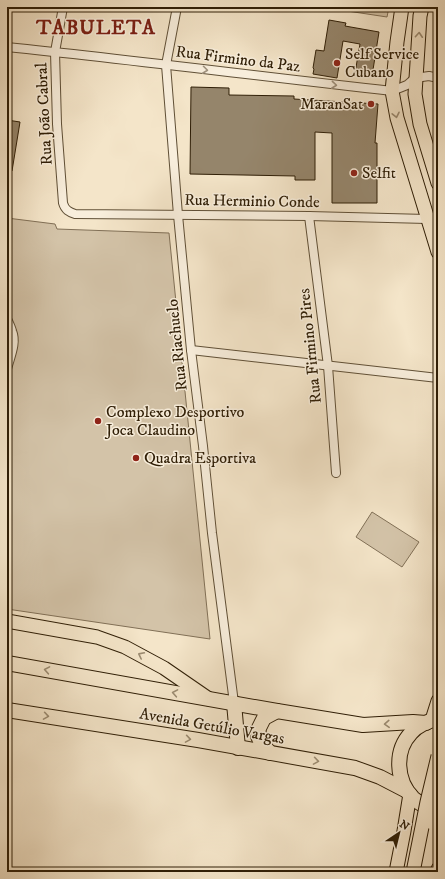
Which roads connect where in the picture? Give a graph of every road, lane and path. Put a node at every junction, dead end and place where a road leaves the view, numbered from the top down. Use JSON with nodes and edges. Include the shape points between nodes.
{"nodes":[{"id":1,"x":64,"y":7,"type":"edge"},
{"id":2,"x":178,"y":7,"type":"edge"},
{"id":3,"x":402,"y":7,"type":"edge"},
{"id":4,"x":422,"y":7,"type":"edge"},
{"id":5,"x":7,"y":47,"type":"edge"},
{"id":6,"x":55,"y":52,"type":"junction"},
{"id":7,"x":166,"y":65,"type":"junction"},
{"id":8,"x":415,"y":78,"type":"junction"},
{"id":9,"x":438,"y":78,"type":"edge"},
{"id":10,"x":392,"y":91,"type":"junction"},
{"id":11,"x":438,"y":182,"type":"edge"},
{"id":12,"x":76,"y":214,"type":"joint"},
{"id":13,"x":178,"y":215,"type":"junction"},
{"id":14,"x":309,"y":216,"type":"junction"},
{"id":15,"x":427,"y":220,"type":"junction"},
{"id":16,"x":438,"y":252,"type":"edge"},
{"id":17,"x":7,"y":319,"type":"edge"},
{"id":18,"x":191,"y":350,"type":"junction"},
{"id":19,"x":328,"y":366,"type":"junction"},
{"id":20,"x":7,"y":369,"type":"edge"},
{"id":21,"x":438,"y":378,"type":"edge"},
{"id":22,"x":336,"y":473,"type":"dead end"},
{"id":23,"x":7,"y":621,"type":"edge"},
{"id":24,"x":7,"y":663,"type":"edge"},
{"id":25,"x":209,"y":699,"type":"junction"},
{"id":26,"x":438,"y":701,"type":"edge"},
{"id":27,"x":234,"y":703,"type":"junction"},
{"id":28,"x":7,"y":710,"type":"edge"},
{"id":29,"x":277,"y":711,"type":"junction"},
{"id":30,"x":432,"y":721,"type":"edge"},
{"id":31,"x":238,"y":748,"type":"junction"},
{"id":32,"x":270,"y":753,"type":"junction"},
{"id":33,"x":438,"y":756,"type":"edge"},
{"id":34,"x":408,"y":792,"type":"junction"},
{"id":35,"x":438,"y":796,"type":"edge"},
{"id":36,"x":438,"y":811,"type":"edge"},
{"id":37,"x":438,"y":869,"type":"edge"},
{"id":38,"x":396,"y":872,"type":"edge"},
{"id":39,"x":413,"y":872,"type":"edge"},
{"id":40,"x":421,"y":872,"type":"edge"},
{"id":41,"x":437,"y":872,"type":"edge"}],
"edges":[{"from":1,"to":6,"type":"street","name":"Rua João Cabral"},
{"from":2,"to":7,"type":"street","name":"Rua Riachuelo"},
{"from":3,"to":10,"type":"main road"},
{"from":8,"to":4,"type":"main road","one_way":true},
{"from":5,"to":6,"type":"street","name":"Rua Firmino da Paz"},
{"from":6,"to":7,"type":"street","name":"Rua Firmino da Paz"},
{"from":6,"to":12,"type":"street","name":"Rua João Cabral","via":[[63,203],[67,211]]},
{"from":7,"to":10,"type":"street","name":"Rua Firmino da Paz","one_way":true},
{"from":7,"to":13,"type":"street","name":"Rua Riachuelo"},
{"from":8,"to":9,"type":"street"},
{"from":8,"to":10,"type":"street","via":[[407,85]]},
{"from":8,"to":11,"type":"main road","via":[[420,124]]},
{"from":10,"to":15,"type":"main road","one_way":true,"via":[[397,118]]},
{"from":12,"to":13,"type":"street","name":"Rua Herminio Conde"},
{"from":13,"to":14,"type":"street","name":"Rua Herminio Conde"},
{"from":13,"to":18,"type":"street","name":"Rua Riachuelo"},
{"from":14,"to":15,"type":"street","name":"Rua Herminio Conde"},
{"from":14,"to":19,"type":"street","name":"Rua Firmino Pires"},
{"from":15,"to":16,"type":"main road"},
{"from":17,"to":20,"type":"street","via":[[14,341]]},
{"from":18,"to":19,"type":"street"},
{"from":18,"to":27,"type":"street","name":"Rua Riachuelo"},
{"from":19,"to":21,"type":"street"},
{"from":19,"to":22,"type":"street","name":"Rua Firmino Pires"},
{"from":25,"to":23,"type":"main road","name":"Avenida Getúlio Vargas","one_way":true,"via":[[164,668],[125,647],[97,637]]},
{"from":25,"to":24,"type":"highway","name":"Avenida Getúlio Vargas","one_way":true},
{"from":25,"to":27,"type":"highway","name":"Avenida Getúlio Vargas"},
{"from":26,"to":30,"type":"main road"},
{"from":27,"to":29,"type":"highway","name":"Avenida Getúlio Vargas"},
{"from":27,"to":31,"type":"highway"},
{"from":28,"to":31,"type":"highway","name":"Avenida Getúlio Vargas","one_way":true},
{"from":30,"to":29,"type":"highway","name":"Avenida Getúlio Vargas","one_way":true,"via":[[363,725]]},
{"from":29,"to":32,"type":"highway","via":[[264,718],[259,728],[260,741]]},
{"from":30,"to":34,"type":"highway","via":[[420,725],[403,746],[399,761],[400,776]]},
{"from":31,"to":32,"type":"highway","name":"Avenida Getúlio Vargas"},
{"from":32,"to":34,"type":"highway","name":"Avenida Getúlio Vargas","one_way":true,"via":[[355,768],[380,777]]},
{"from":33,"to":39,"type":"main road","bridge":true},
{"from":34,"to":36,"type":"highway","name":"Avenida Getúlio Vargas","via":[[420,803]]},
{"from":34,"to":38,"type":"main road"},
{"from":35,"to":40,"type":"main road","bridge":true},
{"from":37,"to":41,"type":"main road"}]}
